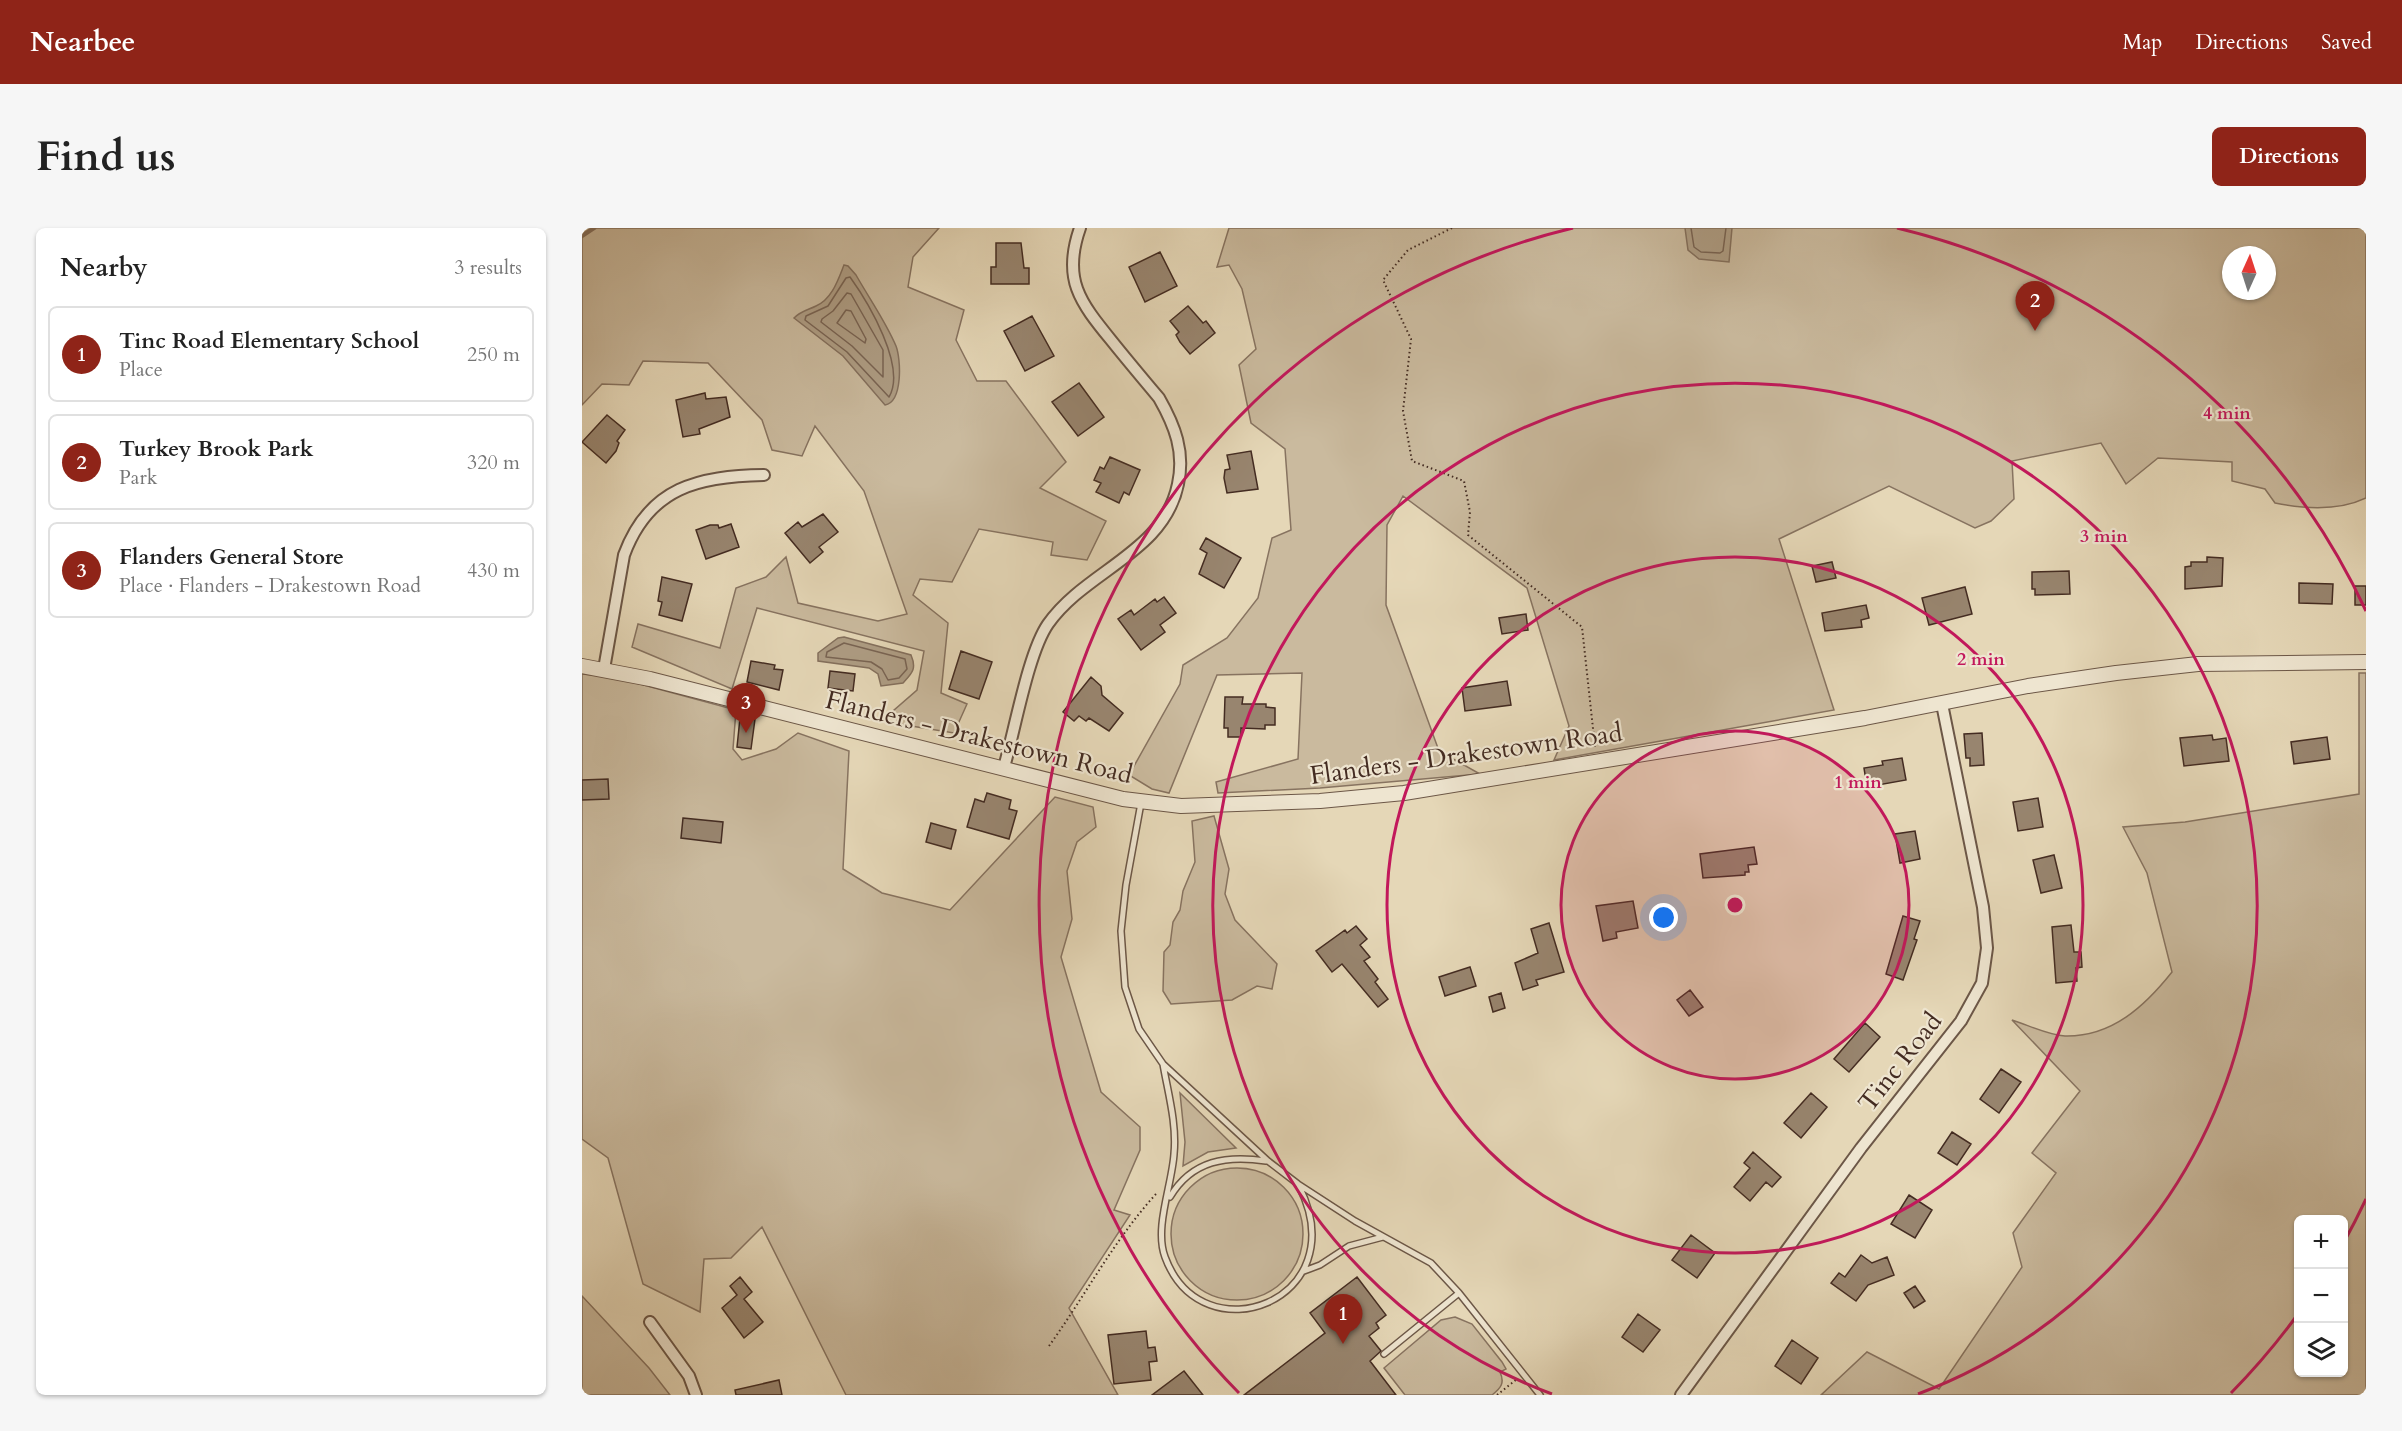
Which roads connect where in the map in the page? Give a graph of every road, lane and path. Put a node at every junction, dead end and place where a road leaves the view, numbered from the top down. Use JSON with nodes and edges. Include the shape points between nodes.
{"nodes":[{"id":1,"x":1080,"y":228,"type":"edge"},
{"id":2,"x":1452,"y":228,"type":"edge"},
{"id":3,"x":764,"y":474,"type":"dead end"},
{"id":4,"x":2366,"y":662,"type":"edge"},
{"id":5,"x":582,"y":666,"type":"edge"},
{"id":6,"x":604,"y":669,"type":"junction"},
{"id":7,"x":1942,"y":704,"type":"junction"},
{"id":8,"x":1597,"y":762,"type":"junction"},
{"id":9,"x":1004,"y":767,"type":"junction"},
{"id":10,"x":1141,"y":803,"type":"junction"},
{"id":11,"x":1163,"y":1064,"type":"junction"},
{"id":12,"x":1268,"y":1161,"type":"junction"},
{"id":13,"x":1170,"y":1184,"type":"junction"},
{"id":14,"x":1298,"y":1184,"type":"junction"},
{"id":15,"x":1168,"y":1201,"type":"junction"},
{"id":16,"x":1383,"y":1237,"type":"junction"},
{"id":17,"x":1304,"y":1271,"type":"junction"},
{"id":18,"x":1459,"y":1293,"type":"junction"},
{"id":19,"x":650,"y":1322,"type":"dead end"},
{"id":20,"x":1049,"y":1347,"type":"dead end"},
{"id":21,"x":1384,"y":1354,"type":"dead end"},
{"id":22,"x":1524,"y":1374,"type":"junction"},
{"id":23,"x":696,"y":1395,"type":"edge"},
{"id":24,"x":1497,"y":1395,"type":"edge"},
{"id":25,"x":1540,"y":1395,"type":"edge"},
{"id":26,"x":1681,"y":1395,"type":"edge"}],
"edges":[{"from":1,"to":9,"type":"street","via":[[1072,263],[1079,297],[1159,398],[1180,444],[1181,474],[1172,508],[1157,530],[1082,587],[1045,630]]},
{"from":2,"to":8,"type":"path","via":[[1407,250],[1383,280],[1411,339],[1404,411],[1412,461],[1464,481],[1470,512],[1468,535],[1582,627]]},
{"from":3,"to":6,"type":"street","via":[[698,481],[667,496],[644,518],[624,555]]},
{"from":4,"to":7,"type":"street","name":"Flanders - Drakestown Road","via":[[2156,668],[2051,682]]},
{"from":5,"to":6,"type":"street","name":"Flanders - Drakestown Road"},
{"from":6,"to":9,"type":"street","name":"Flanders - Drakestown Road"},
{"from":7,"to":8,"type":"street","name":"Flanders - Drakestown Road"},
{"from":7,"to":26,"type":"street","name":"Tinc Road","via":[[1983,907],[1987,948],[1982,983],[1960,1022],[1861,1148]]},
{"from":8,"to":10,"type":"street","name":"Flanders - Drakestown Road","via":[[1356,798],[1181,806]]},
{"from":9,"to":10,"type":"street","name":"Flanders - Drakestown Road"},
{"from":10,"to":11,"type":"lane","via":[[1124,900],[1123,974],[1133,1015]]},
{"from":11,"to":12,"type":"lane"},
{"from":11,"to":13,"type":"lane","via":[[1174,1132]]},
{"from":12,"to":14,"type":"lane"},
{"from":12,"to":15,"type":"lane","via":[[1242,1157],[1214,1160],[1189,1174]]},
{"from":13,"to":15,"type":"lane"},
{"from":13,"to":20,"type":"path","via":[[1157,1192],[1125,1230]]},
{"from":14,"to":16,"type":"lane"},
{"from":14,"to":17,"type":"lane","via":[[1313,1228],[1311,1254]]},
{"from":15,"to":17,"type":"lane","via":[[1162,1222],[1163,1252],[1176,1278],[1197,1298],[1226,1308],[1256,1307],[1284,1293]]},
{"from":16,"to":17,"type":"lane","via":[[1349,1246]]},
{"from":16,"to":18,"type":"lane","via":[[1431,1263]]},
{"from":18,"to":21,"type":"lane"},
{"from":18,"to":22,"type":"lane"},
{"from":19,"to":23,"type":"street","via":[[683,1368]]},
{"from":22,"to":24,"type":"path"},
{"from":22,"to":25,"type":"lane"}]}
